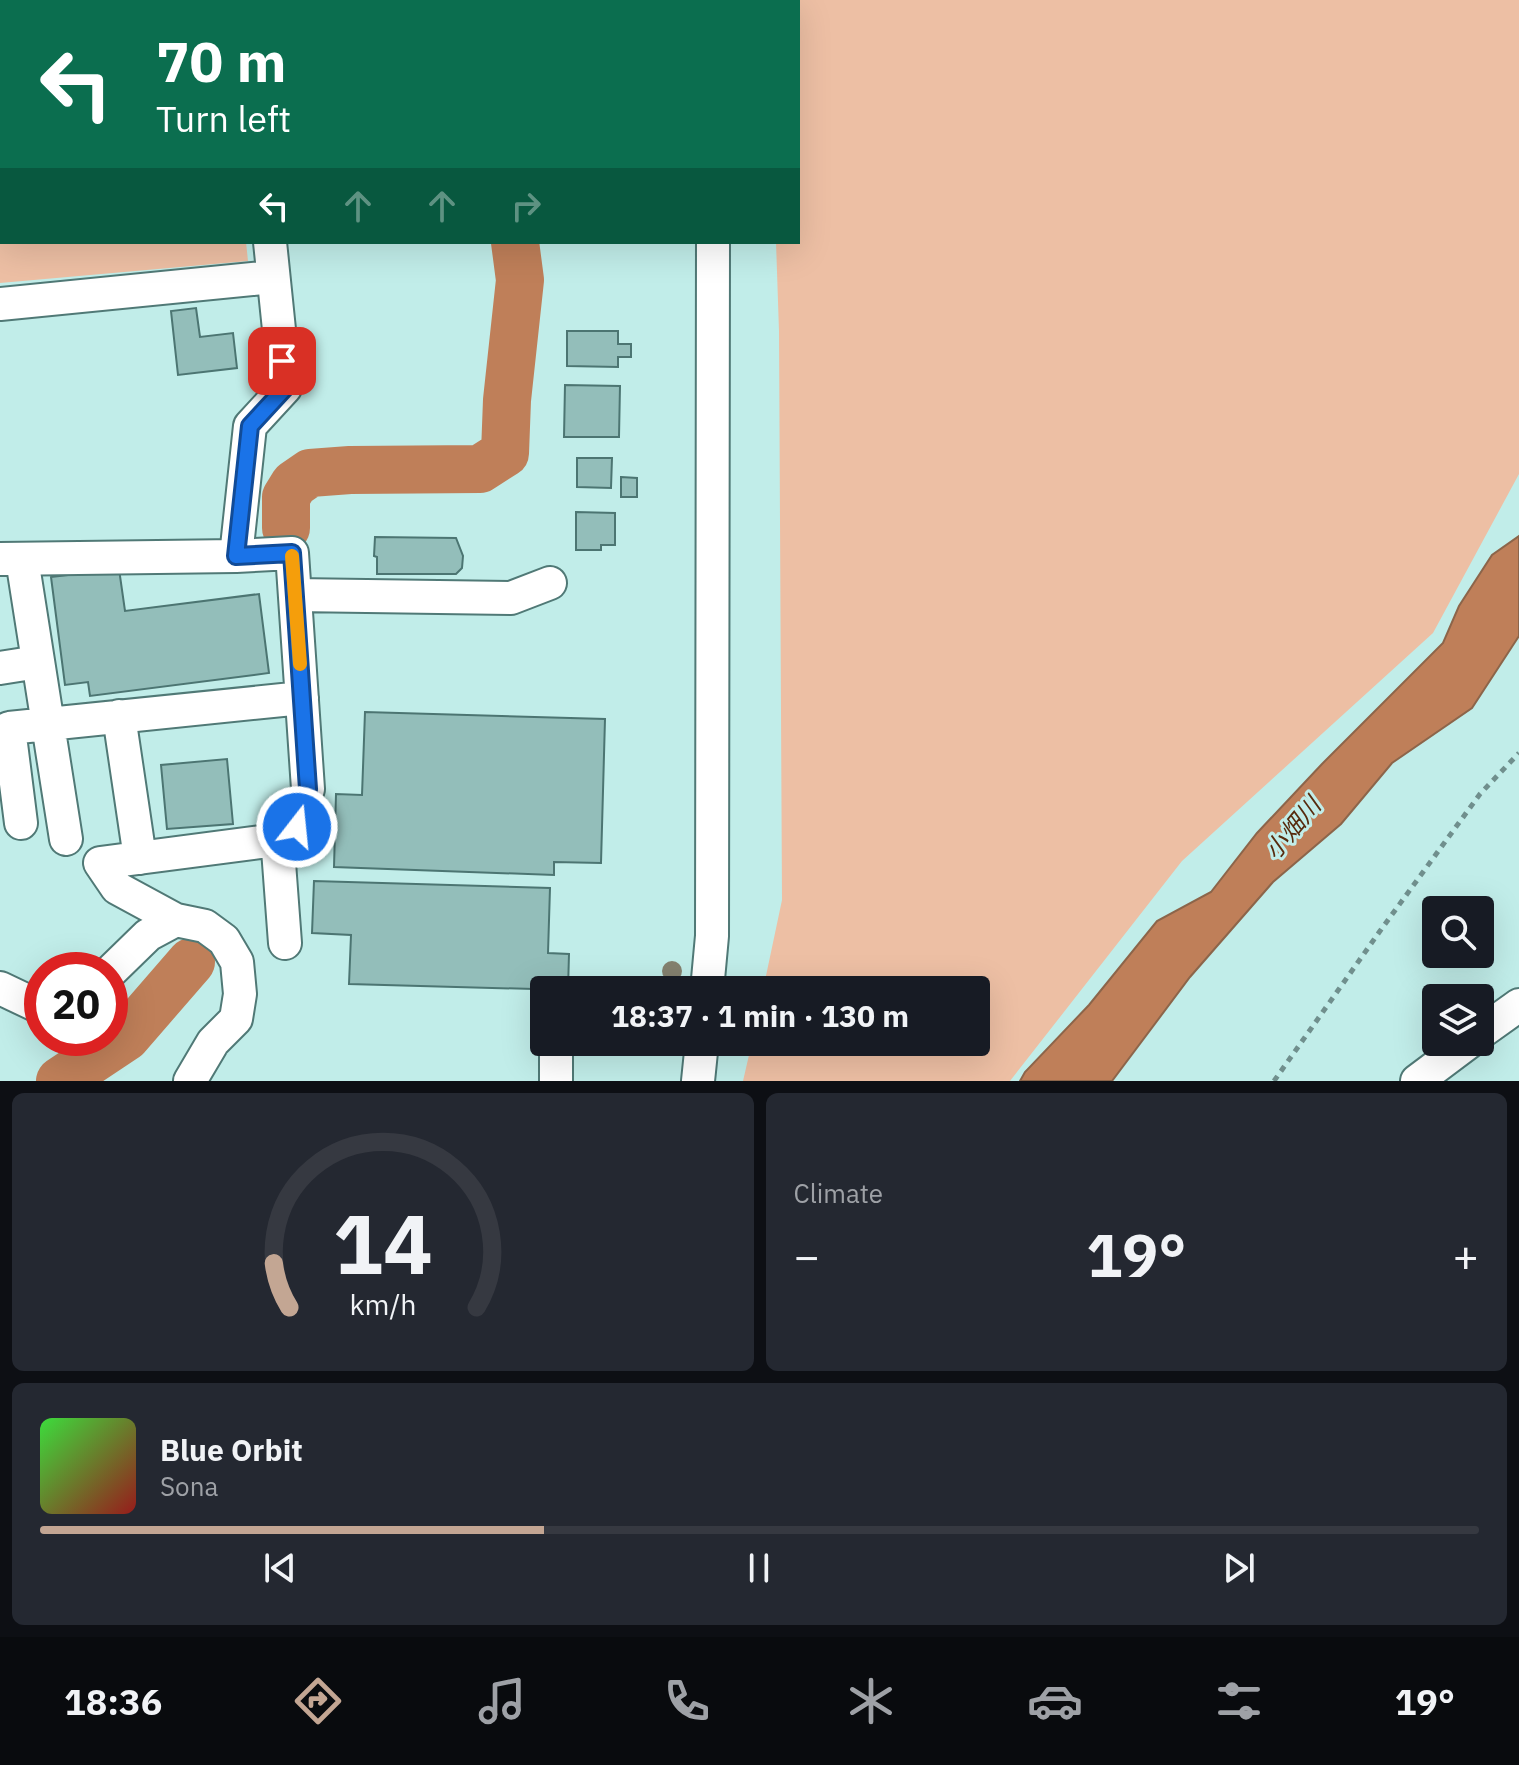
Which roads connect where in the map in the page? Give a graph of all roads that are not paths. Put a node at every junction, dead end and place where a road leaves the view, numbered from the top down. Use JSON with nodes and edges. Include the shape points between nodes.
{"nodes":[{"id":1,"x":270,"y":244,"type":"edge"},
{"id":2,"x":713,"y":244,"type":"edge"},
{"id":3,"x":273,"y":277,"type":"junction"},
{"id":4,"x":0,"y":304,"type":"edge"},
{"id":5,"x":236,"y":556,"type":"junction"},
{"id":6,"x":11,"y":559,"type":"edge"},
{"id":7,"x":550,"y":583,"type":"dead end"},
{"id":8,"x":295,"y":595,"type":"junction"},
{"id":9,"x":38,"y":662,"type":"junction"},
{"id":10,"x":0,"y":668,"type":"edge"},
{"id":11,"x":302,"y":698,"type":"junction"},
{"id":12,"x":119,"y":716,"type":"junction"},
{"id":13,"x":48,"y":723,"type":"junction"},
{"id":14,"x":21,"y":823,"type":"dead end"},
{"id":15,"x":277,"y":836,"type":"junction"},
{"id":16,"x":66,"y":839,"type":"dead end"},
{"id":17,"x":140,"y":858,"type":"junction"},
{"id":18,"x":176,"y":920,"type":"junction"},
{"id":19,"x":285,"y":943,"type":"dead end"},
{"id":20,"x":128,"y":954,"type":"edge"},
{"id":21,"x":708,"y":976,"type":"edge"},
{"id":22,"x":0,"y":988,"type":"edge"},
{"id":23,"x":24,"y":999,"type":"edge"},
{"id":24,"x":1519,"y":1005,"type":"edge"},
{"id":25,"x":1494,"y":1023,"type":"edge"},
{"id":26,"x":556,"y":1056,"type":"edge"},
{"id":27,"x":701,"y":1056,"type":"edge"},
{"id":28,"x":1450,"y":1056,"type":"edge"},
{"id":29,"x":190,"y":1081,"type":"edge"},
{"id":30,"x":556,"y":1081,"type":"edge"},
{"id":31,"x":698,"y":1081,"type":"edge"},
{"id":32,"x":1417,"y":1081,"type":"edge"}],
"edges":[{"from":1,"to":3,"type":"street"},
{"from":2,"to":21,"type":"street"},
{"from":3,"to":4,"type":"street"},
{"from":3,"to":5,"type":"street","via":[[285,388],[250,426]]},
{"from":5,"to":6,"type":"street"},
{"from":5,"to":8,"type":"street","via":[[292,553]]},
{"from":6,"to":9,"type":"street"},
{"from":7,"to":8,"type":"street","via":[[511,598]]},
{"from":8,"to":11,"type":"street"},
{"from":9,"to":10,"type":"street"},
{"from":9,"to":13,"type":"street"},
{"from":11,"to":12,"type":"street"},
{"from":11,"to":15,"type":"street","via":[[308,789],[297,827]]},
{"from":12,"to":13,"type":"street"},
{"from":12,"to":17,"type":"street"},
{"from":13,"to":14,"type":"street","via":[[9,728]]},
{"from":13,"to":16,"type":"street"},
{"from":15,"to":17,"type":"street"},
{"from":15,"to":19,"type":"street"},
{"from":17,"to":18,"type":"street","via":[[100,863],[117,888]]},
{"from":18,"to":20,"type":"street","via":[[148,935]]},
{"from":18,"to":29,"type":"street","via":[[205,926],[224,940],[237,962],[240,994],[236,1019],[213,1042]]},
{"from":22,"to":23,"type":"street"},
{"from":24,"to":25,"type":"street"},
{"from":26,"to":30,"type":"street"},
{"from":27,"to":31,"type":"street"},
{"from":28,"to":32,"type":"street"}]}
